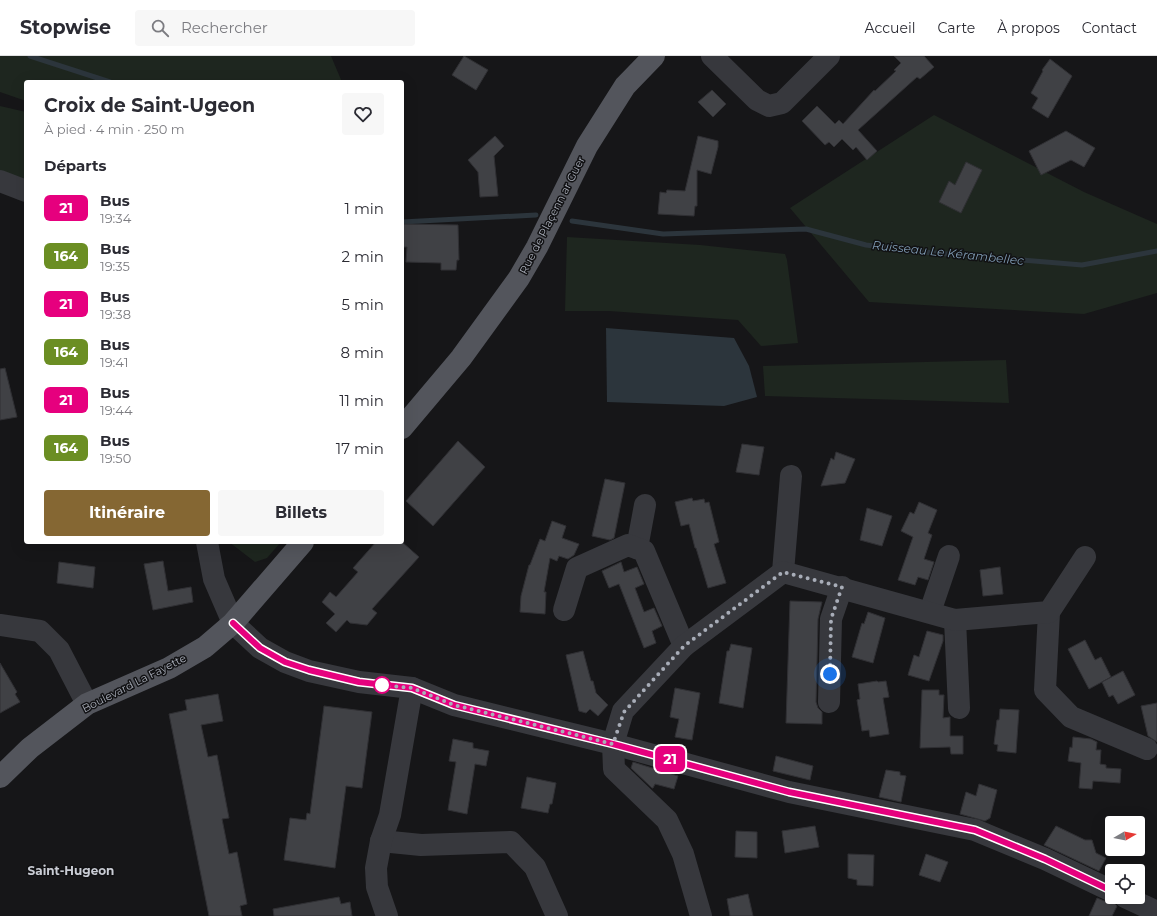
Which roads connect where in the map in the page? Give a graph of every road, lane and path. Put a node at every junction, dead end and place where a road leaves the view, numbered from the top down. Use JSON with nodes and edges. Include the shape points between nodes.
{"nodes":[{"id":1,"x":654,"y":56,"type":"edge"},
{"id":2,"x":712,"y":56,"type":"edge"},
{"id":3,"x":829,"y":56,"type":"edge"},
{"id":4,"x":0,"y":181,"type":"edge"},
{"id":5,"x":24,"y":190,"type":"edge"},
{"id":6,"x":404,"y":426,"type":"edge"},
{"id":7,"x":791,"y":476,"type":"dead end"},
{"id":8,"x":645,"y":505,"type":"dead end"},
{"id":9,"x":207,"y":544,"type":"edge"},
{"id":10,"x":301,"y":544,"type":"edge"},
{"id":11,"x":637,"y":548,"type":"junction"},
{"id":12,"x":949,"y":556,"type":"dead end"},
{"id":13,"x":1085,"y":557,"type":"dead end"},
{"id":14,"x":783,"y":572,"type":"junction"},
{"id":15,"x":842,"y":587,"type":"junction"},
{"id":16,"x":564,"y":610,"type":"dead end"},
{"id":17,"x":930,"y":612,"type":"junction"},
{"id":18,"x":1049,"y":612,"type":"junction"},
{"id":19,"x":955,"y":620,"type":"junction"},
{"id":20,"x":233,"y":623,"type":"junction"},
{"id":21,"x":0,"y":625,"type":"edge"},
{"id":22,"x":684,"y":646,"type":"junction"},
{"id":23,"x":412,"y":688,"type":"junction"},
{"id":24,"x":829,"y":702,"type":"dead end"},
{"id":25,"x":88,"y":704,"type":"junction"},
{"id":26,"x":959,"y":708,"type":"dead end"},
{"id":27,"x":613,"y":744,"type":"junction"},
{"id":28,"x":1147,"y":749,"type":"dead end"},
{"id":29,"x":0,"y":777,"type":"edge"},
{"id":30,"x":381,"y":842,"type":"junction"},
{"id":31,"x":1105,"y":888,"type":"edge"},
{"id":32,"x":1140,"y":904,"type":"edge"},
{"id":33,"x":1157,"y":912,"type":"edge"},
{"id":34,"x":387,"y":916,"type":"edge"},
{"id":35,"x":557,"y":916,"type":"edge"},
{"id":36,"x":701,"y":916,"type":"edge"}],
"edges":[{"from":1,"to":6,"type":"main road","name":"Rue de Plaçenn ar Guer","via":[[625,86],[587,146],[519,278],[461,358]]},
{"from":2,"to":3,"type":"street","via":[[756,100],[769,106],[782,103]]},
{"from":4,"to":5,"type":"street"},
{"from":7,"to":14,"type":"street"},
{"from":8,"to":11,"type":"street"},
{"from":9,"to":20,"type":"street","via":[[214,579]]},
{"from":10,"to":20,"type":"main road"},
{"from":11,"to":16,"type":"street","via":[[628,545],[576,568]]},
{"from":11,"to":22,"type":"street","via":[[644,551]]},
{"from":12,"to":17,"type":"street"},
{"from":13,"to":18,"type":"street"},
{"from":14,"to":15,"type":"street"},
{"from":14,"to":22,"type":"street"},
{"from":15,"to":17,"type":"street"},
{"from":15,"to":24,"type":"street","via":[[831,619]]},
{"from":17,"to":19,"type":"street"},
{"from":18,"to":19,"type":"street"},
{"from":18,"to":28,"type":"street","via":[[1045,690],[1071,717]]},
{"from":19,"to":26,"type":"street"},
{"from":20,"to":23,"type":"street","via":[[260,648],[285,662],[359,682]]},
{"from":20,"to":25,"type":"main road","name":"Boulevard La Fayette","via":[[205,647],[169,668]]},
{"from":21,"to":25,"type":"street","via":[[40,631],[59,650]]},
{"from":22,"to":27,"type":"street","via":[[624,712]]},
{"from":23,"to":27,"type":"street","via":[[454,705]]},
{"from":23,"to":30,"type":"street","via":[[390,815]]},
{"from":25,"to":29,"type":"main road","name":"Boulevard La Fayette","via":[[30,748]]},
{"from":27,"to":31,"type":"street","via":[[789,792],[975,830]]},
{"from":27,"to":36,"type":"street","via":[[614,769],[667,820],[683,854]]},
{"from":30,"to":34,"type":"street","via":[[376,868],[377,887]]},
{"from":30,"to":35,"type":"street","via":[[421,845],[511,842],[535,867]]},
{"from":32,"to":33,"type":"street"}]}
